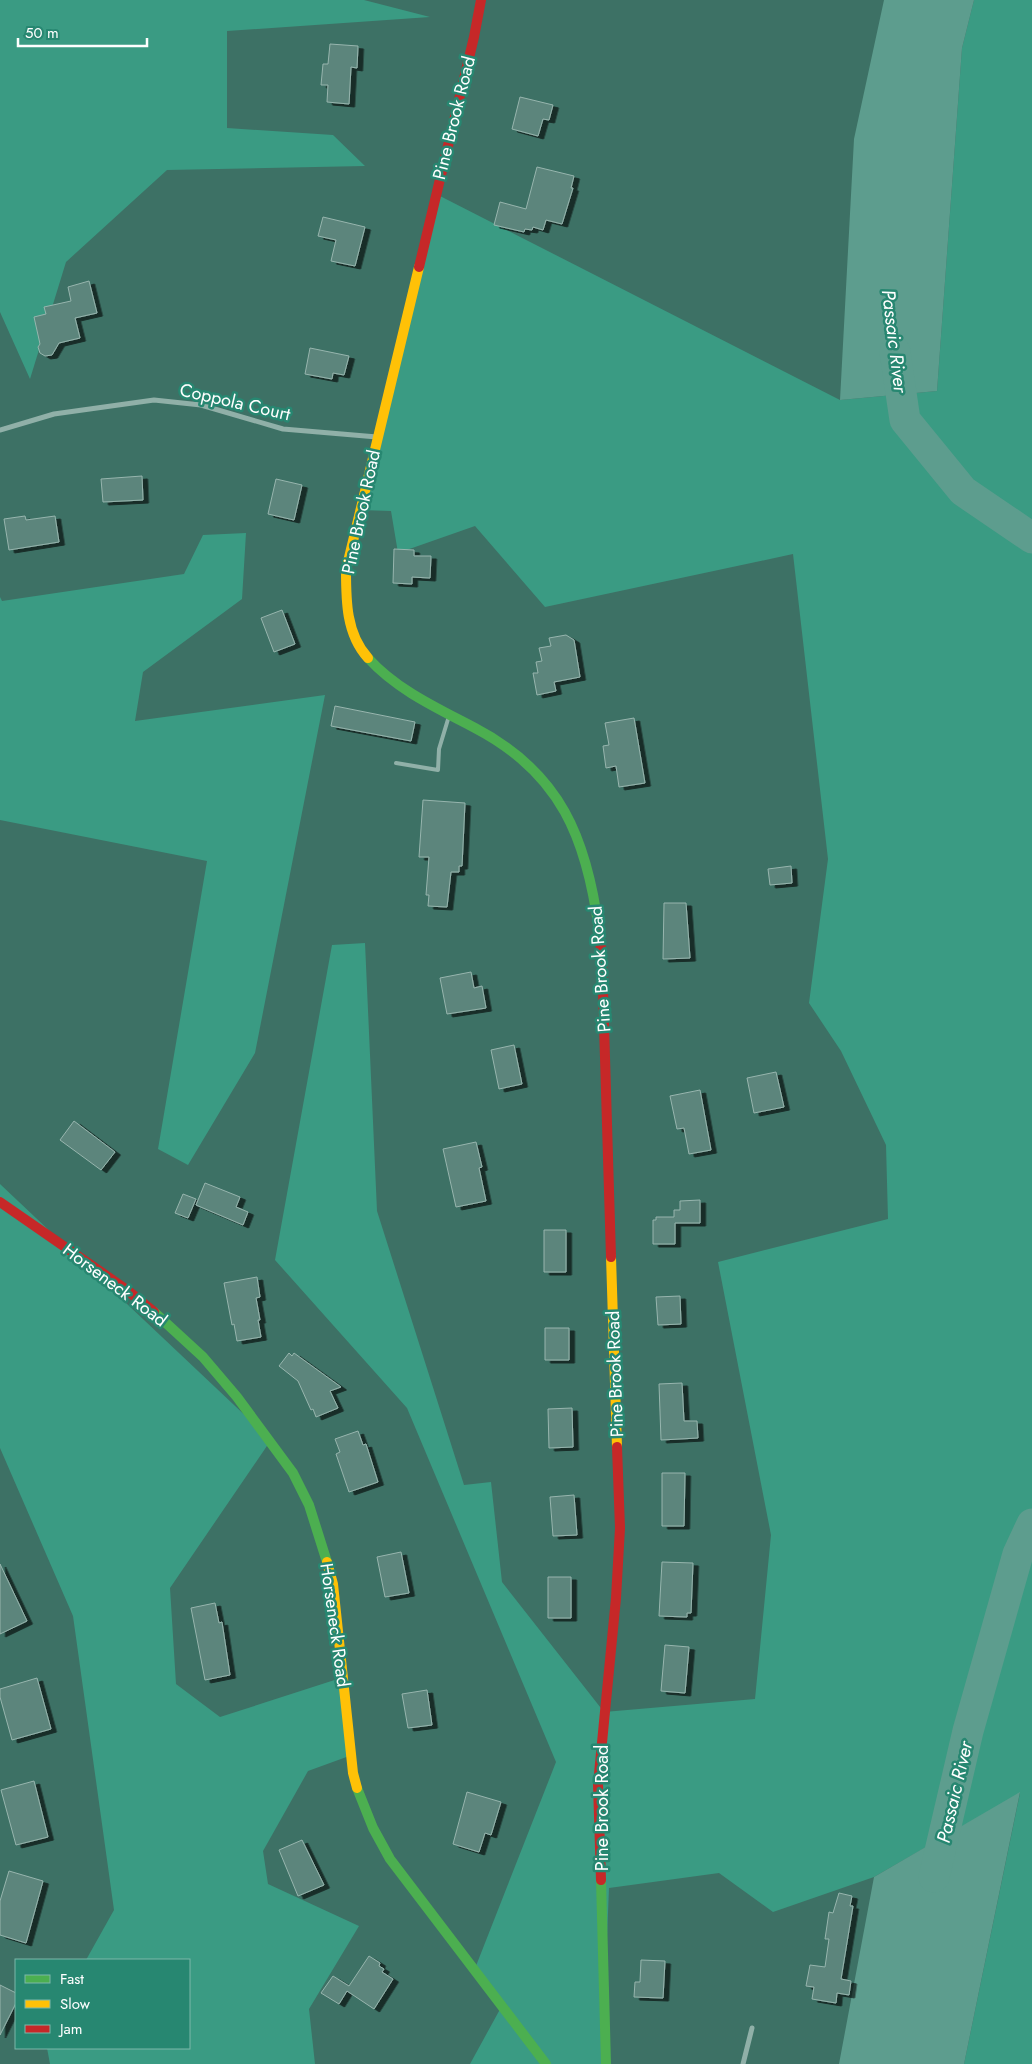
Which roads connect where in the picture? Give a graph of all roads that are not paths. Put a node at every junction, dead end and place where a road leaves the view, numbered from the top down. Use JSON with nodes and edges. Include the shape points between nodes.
{"nodes":[{"id":1,"x":481,"y":0,"type":"edge"},
{"id":2,"x":0,"y":430,"type":"edge"},
{"id":3,"x":377,"y":437,"type":"junction"},
{"id":4,"x":450,"y":714,"type":"junction"},
{"id":5,"x":396,"y":763,"type":"dead end"},
{"id":6,"x":0,"y":1202,"type":"edge"},
{"id":7,"x":752,"y":2028,"type":"dead end"},
{"id":8,"x":546,"y":2064,"type":"edge"},
{"id":9,"x":606,"y":2064,"type":"edge"},
{"id":10,"x":743,"y":2064,"type":"edge"}],
"edges":[{"from":1,"to":3,"type":"street","name":"Pine Brook Road"},
{"from":2,"to":3,"type":"street","name":"Coppola Court","via":[[54,414],[154,400],[201,405],[283,429]]},
{"from":3,"to":4,"type":"street","name":"Pine Brook Road","via":[[346,570],[350,624],[361,650],[385,676]]},
{"from":4,"to":5,"type":"lane","via":[[439,749],[438,770]]},
{"from":4,"to":9,"type":"street","name":"Pine Brook Road","via":[[511,748],[544,782],[571,821],[581,842],[597,911],[602,958],[620,1528],[598,1784]]},
{"from":6,"to":8,"type":"street","name":"Horseneck Road","via":[[128,1290],[164,1320],[203,1357],[237,1397],[293,1473],[309,1505],[333,1584],[353,1772],[372,1828],[390,1859]]},
{"from":7,"to":10,"type":"street"}]}
